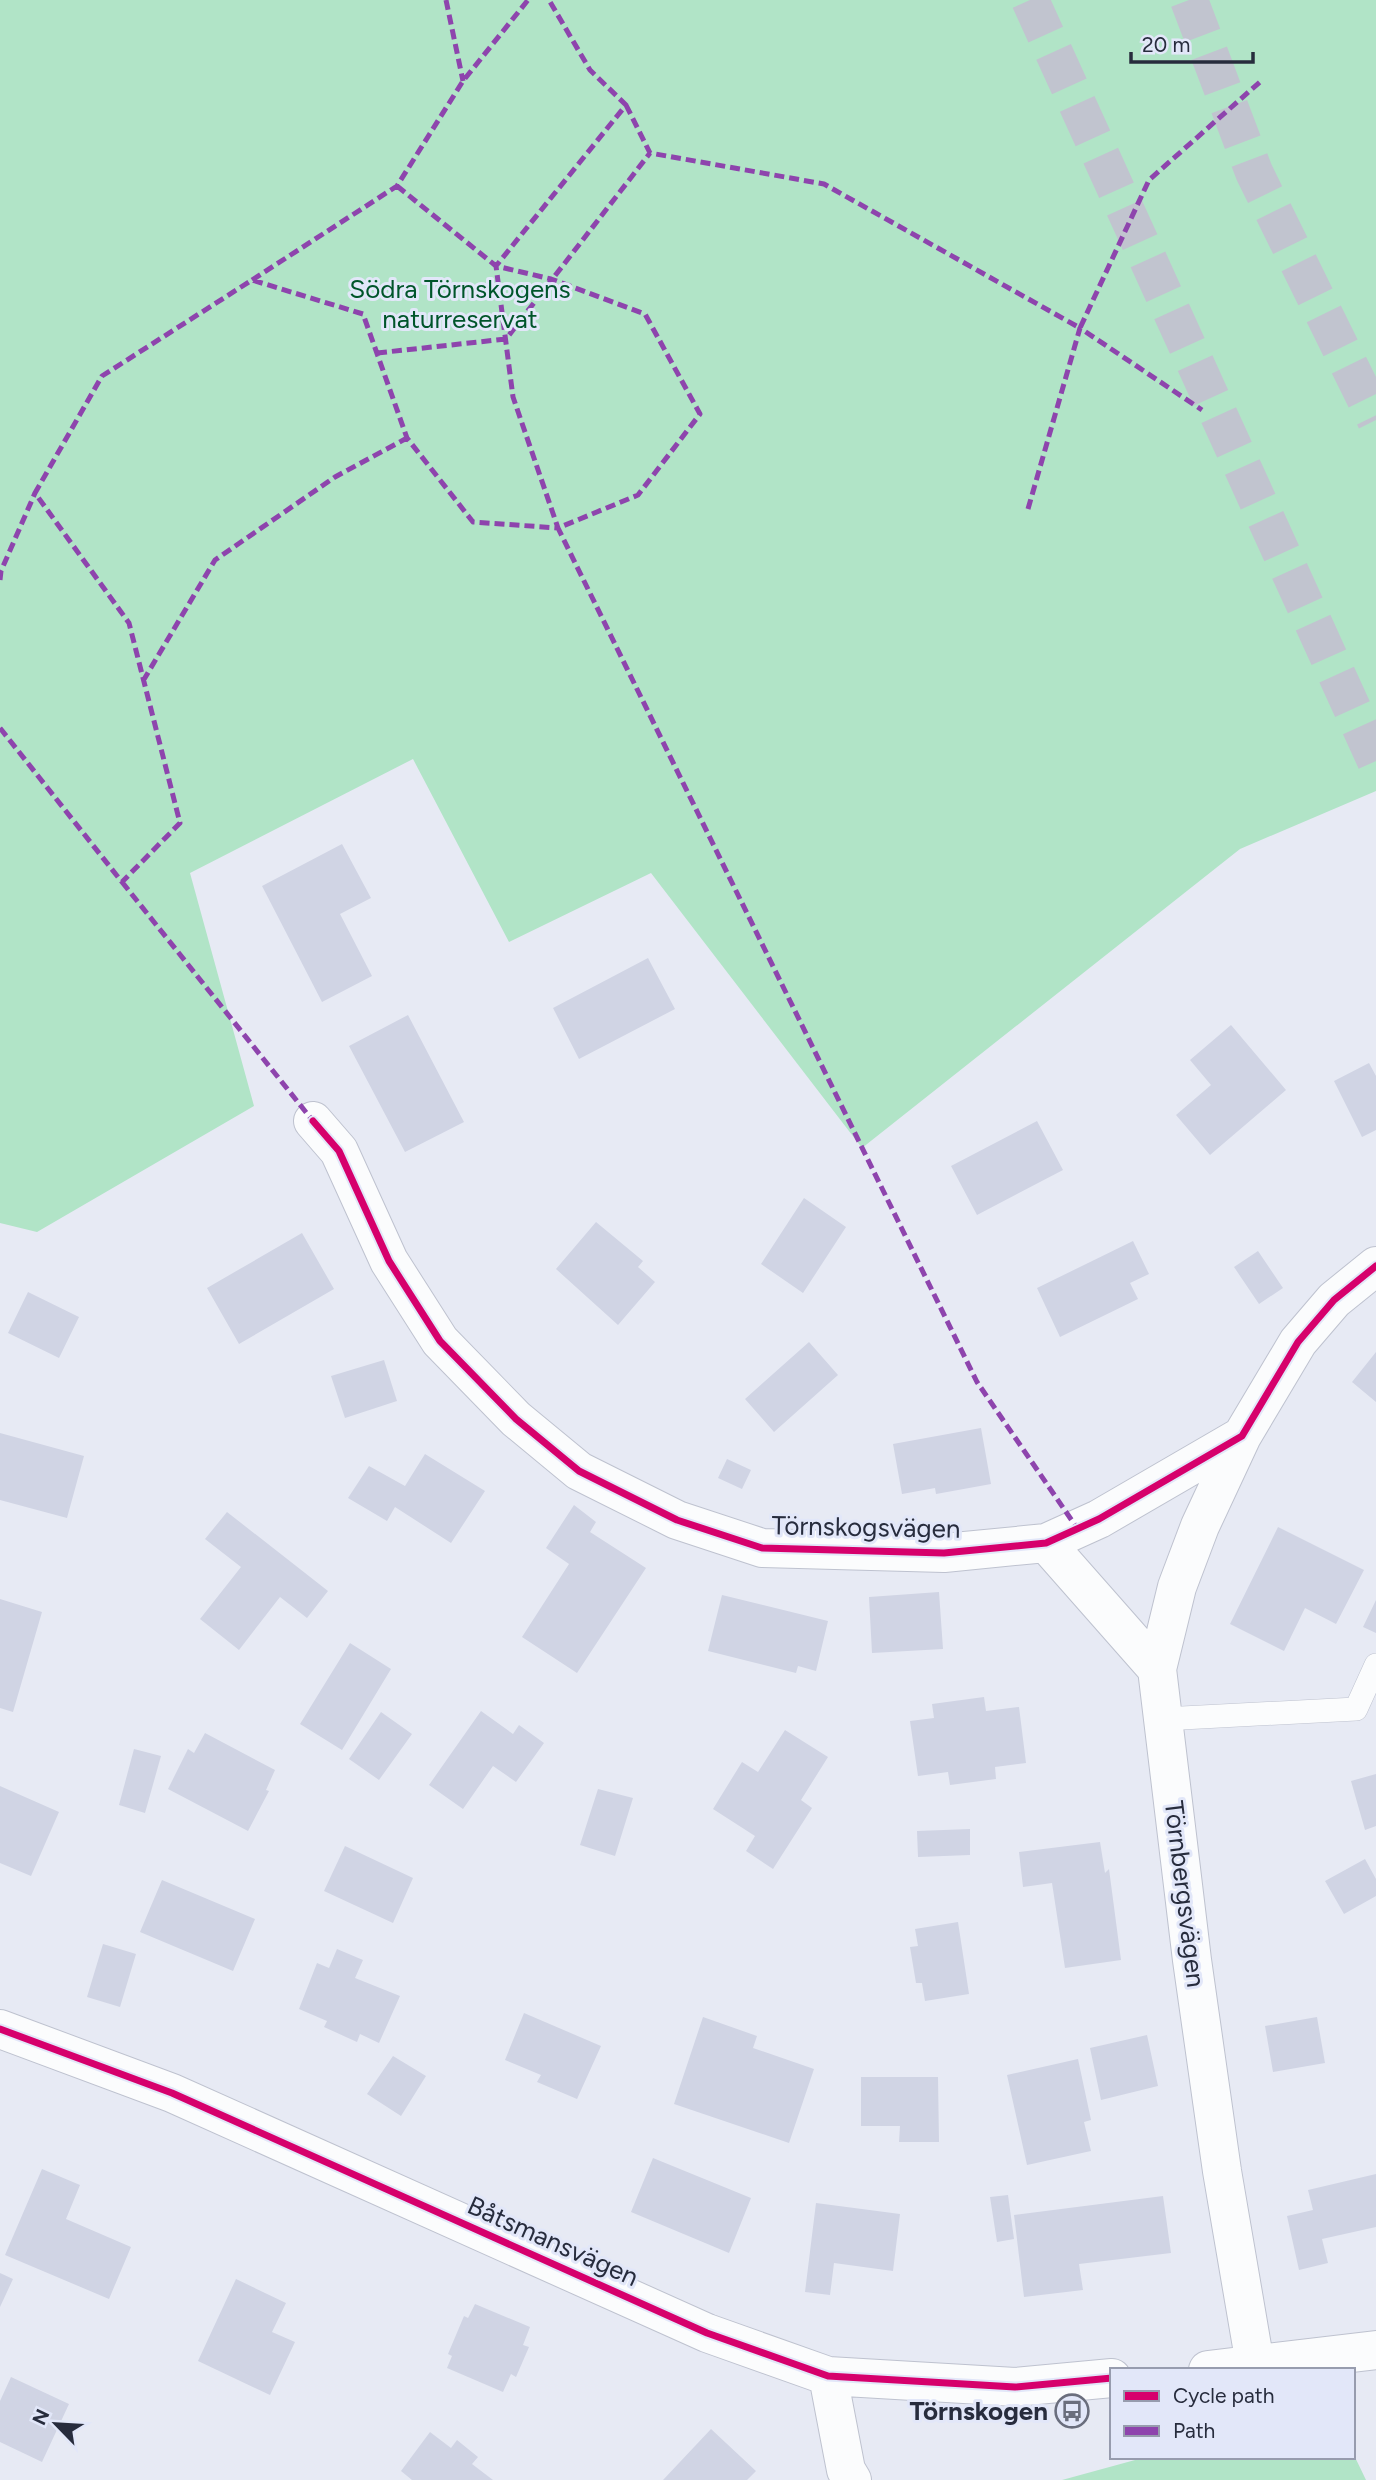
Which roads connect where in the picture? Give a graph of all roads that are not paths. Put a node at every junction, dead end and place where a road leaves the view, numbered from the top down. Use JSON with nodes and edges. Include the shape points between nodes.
{"nodes":[{"id":1,"x":313,"y":1121,"type":"dead end"},
{"id":2,"x":1376,"y":1266,"type":"edge"},
{"id":3,"x":1242,"y":1436,"type":"junction"},
{"id":4,"x":1046,"y":1542,"type":"junction"},
{"id":5,"x":1376,"y":1665,"type":"edge"},
{"id":6,"x":1157,"y":1669,"type":"junction"},
{"id":7,"x":1163,"y":1719,"type":"junction"},
{"id":8,"x":0,"y":2029,"type":"edge"},
{"id":9,"x":1376,"y":2350,"type":"edge"},
{"id":10,"x":1255,"y":2364,"type":"junction"},
{"id":11,"x":1224,"y":2368,"type":"edge"},
{"id":12,"x":828,"y":2376,"type":"junction"},
{"id":13,"x":1110,"y":2378,"type":"edge"},
{"id":14,"x":852,"y":2480,"type":"edge"}],
"edges":[{"from":1,"to":4,"type":"street","name":"Törnskogsvägen","via":[[339,1152],[389,1261],[440,1341],[516,1419],[579,1471],[677,1520],[762,1548],[944,1553]]},
{"from":2,"to":3,"type":"street","name":"Törnskogsvägen","via":[[1334,1300],[1298,1342]]},
{"from":3,"to":4,"type":"street","name":"Törnskogsvägen","via":[[1098,1519]]},
{"from":3,"to":6,"type":"street","name":"Törnbergsvägen","via":[[1177,1587]]},
{"from":4,"to":6,"type":"street"},
{"from":5,"to":7,"type":"lane","via":[[1356,1709]]},
{"from":6,"to":7,"type":"street","name":"Törnbergsvägen"},
{"from":7,"to":10,"type":"street","name":"Törnbergsvägen","via":[[1222,2171]]},
{"from":8,"to":12,"type":"street","name":"Båtsmansvägen","via":[[172,2092],[707,2333]]},
{"from":9,"to":10,"type":"street"},
{"from":10,"to":11,"type":"street"},
{"from":12,"to":13,"type":"street","name":"Båtsmansvägen","via":[[1015,2387]]},
{"from":12,"to":14,"type":"street","via":[[846,2470]]}]}
